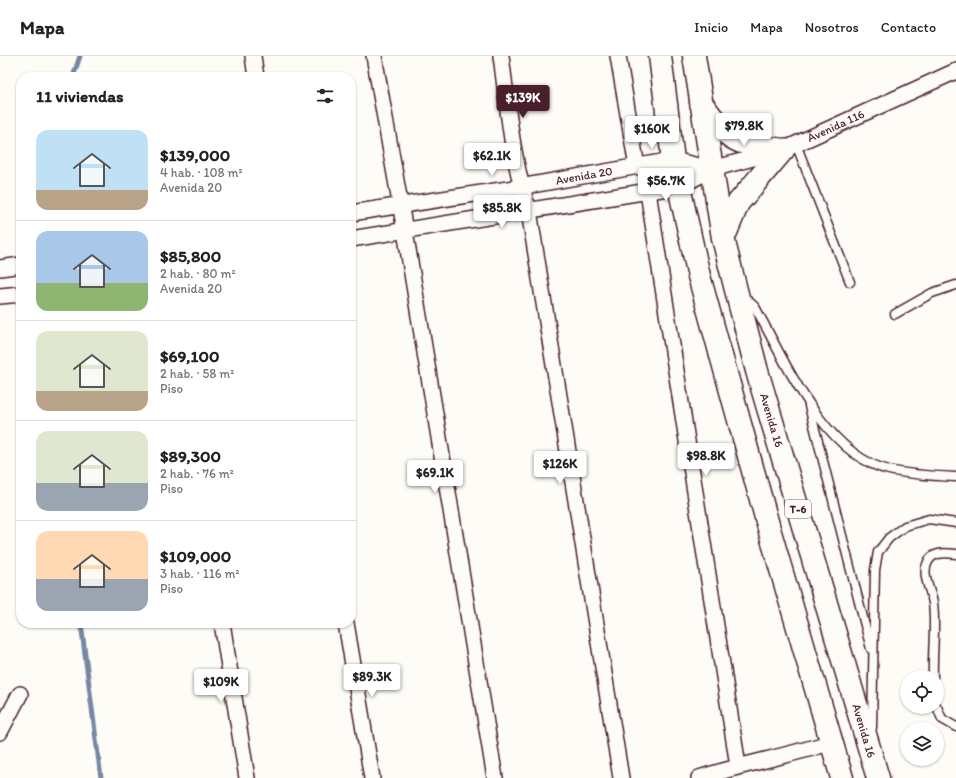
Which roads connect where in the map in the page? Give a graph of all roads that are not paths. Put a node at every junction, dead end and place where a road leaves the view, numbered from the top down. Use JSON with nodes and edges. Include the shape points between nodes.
{"nodes":[{"id":1,"x":253,"y":56,"type":"edge"},
{"id":2,"x":374,"y":56,"type":"edge"},
{"id":3,"x":501,"y":56,"type":"edge"},
{"id":4,"x":618,"y":56,"type":"edge"},
{"id":5,"x":660,"y":56,"type":"edge"},
{"id":6,"x":694,"y":56,"type":"edge"},
{"id":7,"x":956,"y":71,"type":"edge"},
{"id":8,"x":255,"y":72,"type":"edge"},
{"id":9,"x":700,"y":102,"type":"junction"},
{"id":10,"x":789,"y":147,"type":"junction"},
{"id":11,"x":674,"y":160,"type":"junction"},
{"id":12,"x":637,"y":167,"type":"junction"},
{"id":13,"x":712,"y":169,"type":"junction"},
{"id":14,"x":520,"y":186,"type":"junction"},
{"id":15,"x":680,"y":186,"type":"junction"},
{"id":16,"x":648,"y":192,"type":"junction"},
{"id":17,"x":400,"y":205,"type":"junction"},
{"id":18,"x":529,"y":211,"type":"junction"},
{"id":19,"x":356,"y":212,"type":"edge"},
{"id":20,"x":405,"y":231,"type":"junction"},
{"id":21,"x":356,"y":238,"type":"edge"},
{"id":22,"x":723,"y":238,"type":"junction"},
{"id":23,"x":16,"y":265,"type":"edge"},
{"id":24,"x":0,"y":268,"type":"edge"},
{"id":25,"x":850,"y":282,"type":"dead end"},
{"id":26,"x":956,"y":285,"type":"edge"},
{"id":27,"x":736,"y":290,"type":"junction"},
{"id":28,"x":16,"y":294,"type":"edge"},
{"id":29,"x":0,"y":296,"type":"edge"},
{"id":30,"x":896,"y":314,"type":"dead end"},
{"id":31,"x":807,"y":400,"type":"junction"},
{"id":32,"x":956,"y":477,"type":"edge"},
{"id":33,"x":956,"y":523,"type":"edge"},
{"id":34,"x":956,"y":554,"type":"edge"},
{"id":35,"x":223,"y":628,"type":"edge"},
{"id":36,"x":347,"y":628,"type":"edge"},
{"id":37,"x":874,"y":661,"type":"junction"},
{"id":38,"x":933,"y":670,"type":"edge"},
{"id":39,"x":20,"y":694,"type":"dead end"},
{"id":40,"x":940,"y":714,"type":"edge"},
{"id":41,"x":956,"y":727,"type":"edge"},
{"id":42,"x":0,"y":732,"type":"edge"},
{"id":43,"x":832,"y":742,"type":"junction"},
{"id":44,"x":871,"y":755,"type":"junction"},
{"id":45,"x":738,"y":766,"type":"junction"},
{"id":46,"x":247,"y":778,"type":"edge"},
{"id":47,"x":372,"y":778,"type":"edge"},
{"id":48,"x":495,"y":778,"type":"edge"},
{"id":49,"x":621,"y":778,"type":"edge"},
{"id":50,"x":698,"y":778,"type":"edge"},
{"id":51,"x":842,"y":778,"type":"edge"},
{"id":52,"x":878,"y":778,"type":"edge"}],
"edges":[{"from":1,"to":8,"type":"street"},
{"from":2,"to":17,"type":"street"},
{"from":3,"to":14,"type":"street"},
{"from":4,"to":12,"type":"street"},
{"from":5,"to":11,"type":"highway","number":"T-6"},
{"from":6,"to":9,"type":"highway","name":"Avenida 16","number":"T-6"},
{"from":7,"to":10,"type":"street","name":"Avenida 116"},
{"from":9,"to":10,"type":"highway","via":[[733,138],[744,143]]},
{"from":9,"to":13,"type":"highway","name":"Avenida 16","number":"T-6"},
{"from":10,"to":13,"type":"street","name":"Avenida 116"},
{"from":10,"to":22,"type":"highway","via":[[738,203]]},
{"from":10,"to":25,"type":"lane"},
{"from":11,"to":12,"type":"street","name":"Avenida 20"},
{"from":11,"to":13,"type":"street","name":"Avenida 20"},
{"from":11,"to":15,"type":"highway","number":"T-6"},
{"from":12,"to":14,"type":"street","name":"Avenida 20"},
{"from":13,"to":15,"type":"street"},
{"from":13,"to":22,"type":"highway","name":"Avenida 16","number":"T-6"},
{"from":14,"to":17,"type":"street","name":"Avenida 20"},
{"from":14,"to":18,"type":"street"},
{"from":15,"to":16,"type":"street"},
{"from":15,"to":43,"type":"highway","number":"T-6","via":[[699,276]]},
{"from":16,"to":18,"type":"street"},
{"from":16,"to":45,"type":"street"},
{"from":17,"to":19,"type":"street","name":"Avenida 20"},
{"from":17,"to":20,"type":"street"},
{"from":18,"to":20,"type":"street"},
{"from":18,"to":49,"type":"street"},
{"from":20,"to":21,"type":"street"},
{"from":20,"to":48,"type":"street"},
{"from":22,"to":27,"type":"highway","name":"Avenida 16","number":"T-6"},
{"from":23,"to":24,"type":"street"},
{"from":26,"to":30,"type":"lane","via":[[932,293]]},
{"from":27,"to":31,"type":"lane","via":[[755,307]]},
{"from":27,"to":44,"type":"highway","name":"Avenida 16","number":"T-6"},
{"from":28,"to":29,"type":"street"},
{"from":31,"to":32,"type":"lane","via":[[840,442],[863,460],[888,470]]},
{"from":31,"to":37,"type":"lane"},
{"from":33,"to":37,"type":"lane","via":[[929,519],[905,526],[889,538],[878,552],[875,570]]},
{"from":34,"to":38,"type":"lane","via":[[940,553],[931,558],[926,565],[933,604]]},
{"from":35,"to":46,"type":"street"},
{"from":36,"to":47,"type":"street"},
{"from":37,"to":44,"type":"lane"},
{"from":39,"to":42,"type":"street"},
{"from":40,"to":41,"type":"lane","via":[[942,719]]},
{"from":43,"to":45,"type":"street","via":[[798,753]]},
{"from":43,"to":51,"type":"highway","number":"T-6"},
{"from":44,"to":52,"type":"highway","name":"Avenida 16","number":"T-6"},
{"from":45,"to":50,"type":"street"}]}
